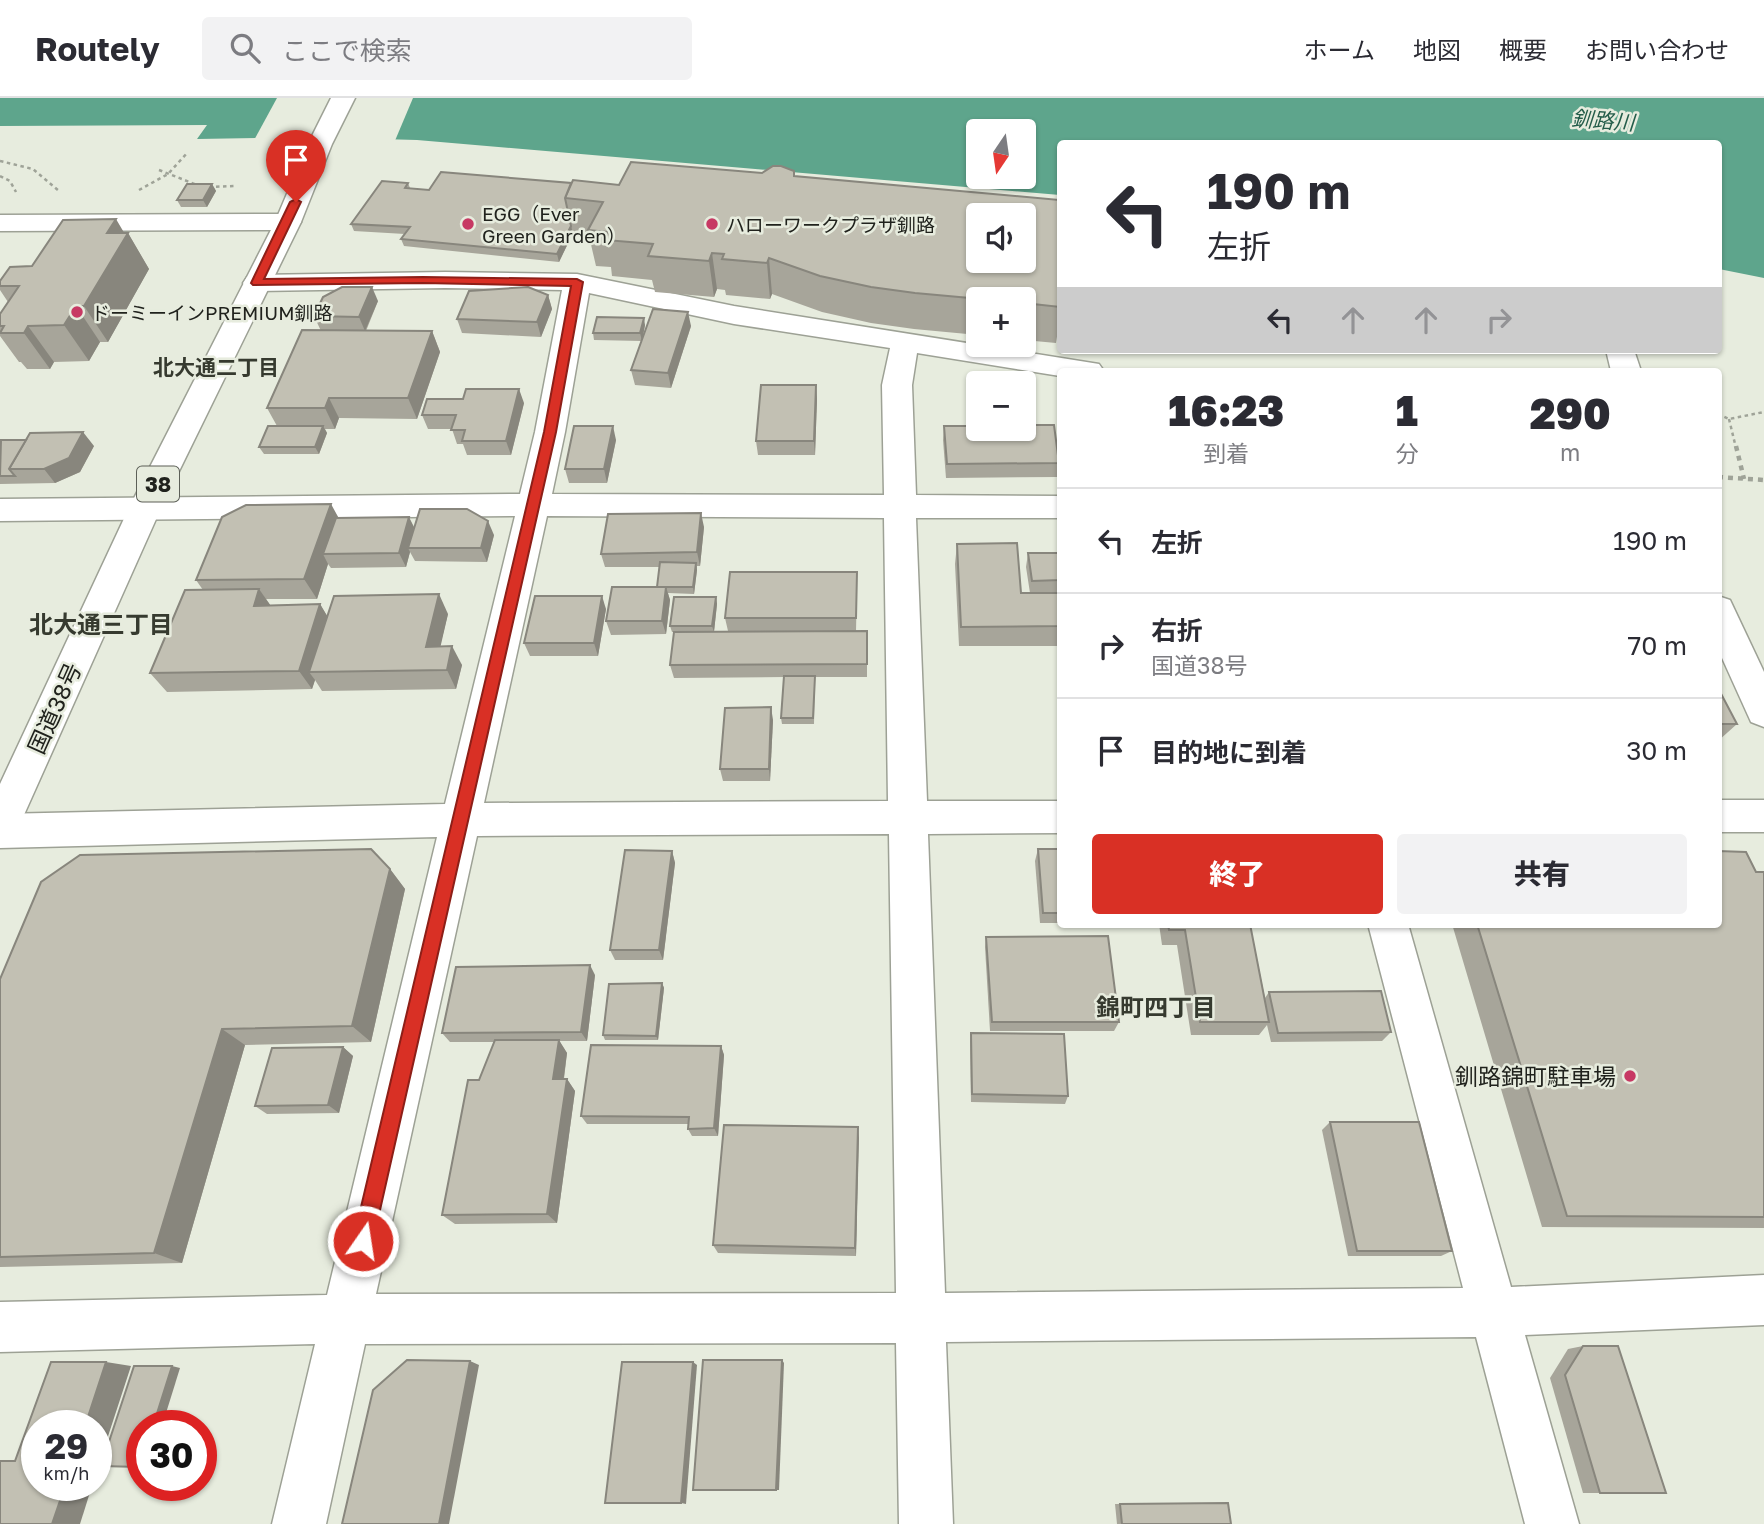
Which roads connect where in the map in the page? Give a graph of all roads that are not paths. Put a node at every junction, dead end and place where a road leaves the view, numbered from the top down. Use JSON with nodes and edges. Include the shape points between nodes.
{"nodes":[{"id":1,"x":343,"y":98,"type":"edge"},
{"id":2,"x":288,"y":222,"type":"junction"},
{"id":3,"x":0,"y":223,"type":"edge"},
{"id":4,"x":577,"y":282,"type":"junction"},
{"id":5,"x":257,"y":283,"type":"junction"},
{"id":6,"x":905,"y":343,"type":"junction"},
{"id":7,"x":1069,"y":368,"type":"edge"},
{"id":8,"x":532,"y":505,"type":"junction"},
{"id":9,"x":901,"y":506,"type":"junction"},
{"id":10,"x":1057,"y":507,"type":"edge"},
{"id":11,"x":145,"y":508,"type":"junction"},
{"id":12,"x":0,"y":510,"type":"edge"},
{"id":13,"x":1722,"y":618,"type":"edge"},
{"id":14,"x":1764,"y":712,"type":"edge"},
{"id":15,"x":1722,"y":816,"type":"edge"},
{"id":16,"x":1764,"y":816,"type":"edge"},
{"id":17,"x":1057,"y":817,"type":"edge"},
{"id":18,"x":907,"y":819,"type":"junction"},
{"id":19,"x":459,"y":820,"type":"junction"},
{"id":20,"x":0,"y":826,"type":"edge"},
{"id":21,"x":0,"y":831,"type":"edge"},
{"id":22,"x":1389,"y":928,"type":"edge"},
{"id":23,"x":1764,"y":1300,"type":"edge"},
{"id":24,"x":1493,"y":1312,"type":"junction"},
{"id":25,"x":920,"y":1318,"type":"junction"},
{"id":26,"x":345,"y":1319,"type":"junction"},
{"id":27,"x":0,"y":1326,"type":"edge"},
{"id":28,"x":299,"y":1524,"type":"edge"},
{"id":29,"x":926,"y":1524,"type":"edge"},
{"id":30,"x":1552,"y":1524,"type":"edge"}],
"edges":[{"from":1,"to":2,"type":"main road","name":"国道38号","number":"38"},
{"from":2,"to":3,"type":"main road"},
{"from":2,"to":5,"type":"main road","name":"国道38号","number":"38"},
{"from":4,"to":5,"type":"main road"},
{"from":4,"to":6,"type":"main road"},
{"from":4,"to":8,"type":"main road"},
{"from":5,"to":11,"type":"main road","name":"国道38号","number":"38"},
{"from":6,"to":7,"type":"main road"},
{"from":6,"to":9,"type":"main road","via":[[897,375]]},
{"from":8,"to":9,"type":"main road"},
{"from":8,"to":11,"type":"main road"},
{"from":8,"to":19,"type":"main road"},
{"from":9,"to":10,"type":"main road"},
{"from":9,"to":18,"type":"main road"},
{"from":11,"to":12,"type":"main road"},
{"from":11,"to":20,"type":"main road","name":"国道38号","number":"38"},
{"from":13,"to":14,"type":"main road"},
{"from":15,"to":16,"type":"main road"},
{"from":17,"to":18,"type":"main road"},
{"from":18,"to":19,"type":"main road"},
{"from":18,"to":25,"type":"main road"},
{"from":19,"to":21,"type":"main road"},
{"from":19,"to":26,"type":"main road"},
{"from":22,"to":24,"type":"main road"},
{"from":23,"to":24,"type":"main road"},
{"from":24,"to":25,"type":"main road"},
{"from":24,"to":30,"type":"main road"},
{"from":25,"to":26,"type":"main road"},
{"from":25,"to":29,"type":"main road"},
{"from":26,"to":27,"type":"main road"},
{"from":26,"to":28,"type":"main road"}]}
